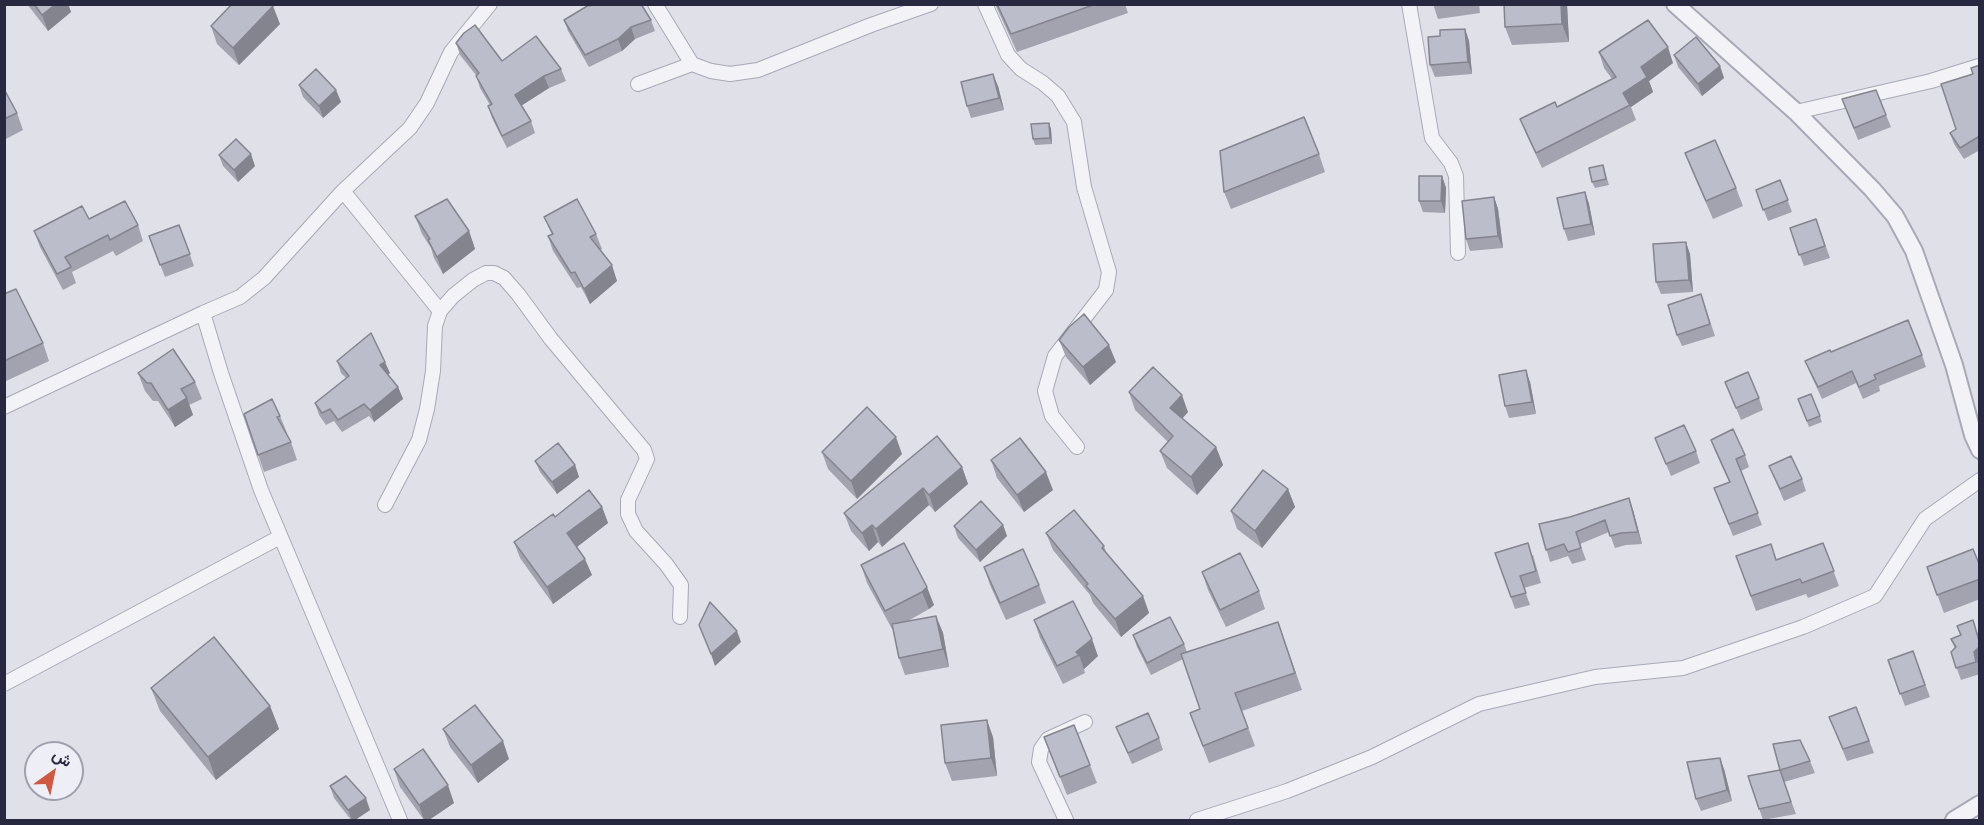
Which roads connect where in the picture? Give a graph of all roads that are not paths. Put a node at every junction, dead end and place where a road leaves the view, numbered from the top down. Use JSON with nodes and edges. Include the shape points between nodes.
{"nodes":[{"id":1,"x":489,"y":4,"type":"edge"},
{"id":2,"x":655,"y":4,"type":"edge"},
{"id":3,"x":931,"y":4,"type":"edge"},
{"id":4,"x":985,"y":4,"type":"edge"},
{"id":5,"x":1409,"y":4,"type":"edge"},
{"id":6,"x":1675,"y":4,"type":"edge"},
{"id":7,"x":692,"y":64,"type":"junction"},
{"id":8,"x":1979,"y":66,"type":"edge"},
{"id":9,"x":638,"y":84,"type":"dead end"},
{"id":10,"x":1796,"y":112,"type":"junction"},
{"id":11,"x":343,"y":191,"type":"junction"},
{"id":12,"x":1458,"y":253,"type":"dead end"},
{"id":13,"x":440,"y":311,"type":"junction"},
{"id":14,"x":203,"y":313,"type":"junction"},
{"id":15,"x":4,"y":407,"type":"edge"},
{"id":16,"x":1077,"y":447,"type":"dead end"},
{"id":17,"x":1980,"y":450,"type":"edge"},
{"id":18,"x":1980,"y":480,"type":"edge"},
{"id":19,"x":385,"y":505,"type":"dead end"},
{"id":20,"x":280,"y":537,"type":"junction"},
{"id":21,"x":680,"y":617,"type":"dead end"},
{"id":22,"x":4,"y":684,"type":"edge"},
{"id":23,"x":1085,"y":722,"type":"dead end"},
{"id":24,"x":1980,"y":804,"type":"edge"},
{"id":25,"x":400,"y":820,"type":"edge"},
{"id":26,"x":1066,"y":820,"type":"edge"},
{"id":27,"x":1197,"y":820,"type":"edge"},
{"id":28,"x":1954,"y":820,"type":"edge"}],
"edges":[{"from":1,"to":11,"type":"street","via":[[451,52],[427,103],[410,128]]},
{"from":2,"to":7,"type":"street"},
{"from":3,"to":7,"type":"street","via":[[758,70],[730,74]]},
{"from":4,"to":16,"type":"street","via":[[1008,55],[1058,96],[1074,122],[1084,187],[1109,272],[1106,290],[1055,356],[1045,391],[1052,416]]},
{"from":5,"to":12,"type":"street","via":[[1432,138],[1456,176]]},
{"from":6,"to":10,"type":"street"},
{"from":7,"to":9,"type":"street"},
{"from":8,"to":10,"type":"street"},
{"from":10,"to":17,"type":"street","via":[[1872,189],[1895,216],[1910,243]]},
{"from":11,"to":13,"type":"street"},
{"from":11,"to":14,"type":"street","via":[[264,278],[240,297]]},
{"from":13,"to":19,"type":"street","via":[[419,440]]},
{"from":13,"to":21,"type":"street","via":[[453,296],[486,273],[504,278],[644,450],[646,459],[628,500],[628,514],[636,531],[681,585]]},
{"from":14,"to":15,"type":"street"},
{"from":14,"to":20,"type":"street"},
{"from":18,"to":27,"type":"street","via":[[1925,519],[1875,596],[1803,627],[1683,668],[1595,677],[1479,704],[1362,761]]},
{"from":20,"to":22,"type":"street"},
{"from":20,"to":25,"type":"street"},
{"from":23,"to":26,"type":"street","via":[[1048,739],[1041,749],[1039,762]]},
{"from":24,"to":28,"type":"street"}]}
